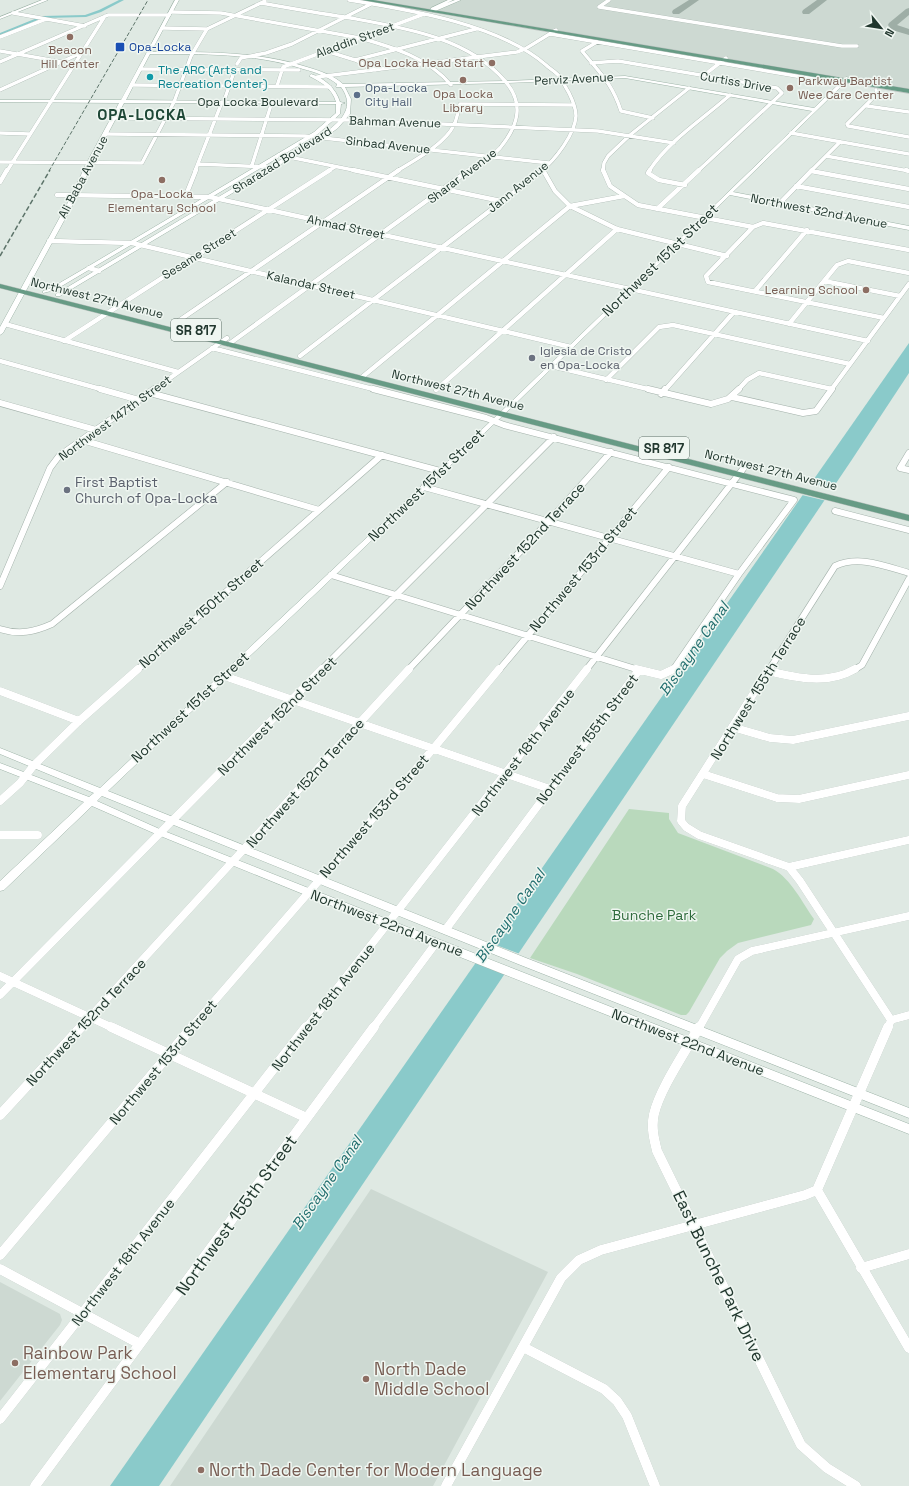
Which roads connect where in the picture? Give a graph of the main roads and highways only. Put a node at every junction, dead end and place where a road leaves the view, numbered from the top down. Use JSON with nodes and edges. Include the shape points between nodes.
{"nodes":[{"id":1,"x":364,"y":0,"type":"edge"},
{"id":2,"x":376,"y":0,"type":"edge"},
{"id":3,"x":433,"y":10,"type":"junction"},
{"id":4,"x":909,"y":90,"type":"edge"},
{"id":5,"x":0,"y":280,"type":"edge"},
{"id":6,"x":0,"y":286,"type":"edge"},
{"id":7,"x":24,"y":289,"type":"junction"},
{"id":8,"x":43,"y":294,"type":"junction"},
{"id":9,"x":109,"y":311,"type":"junction"},
{"id":10,"x":228,"y":341,"type":"junction"},
{"id":11,"x":364,"y":375,"type":"junction"},
{"id":12,"x":504,"y":411,"type":"junction"},
{"id":13,"x":834,"y":495,"type":"junction"},
{"id":14,"x":909,"y":511,"type":"edge"},
{"id":15,"x":909,"y":518,"type":"edge"}],
"edges":[{"from":1,"to":3,"type":"main road"},
{"from":2,"to":3,"type":"main road"},
{"from":3,"to":4,"type":"main road"},
{"from":5,"to":7,"type":"main road","name":"Northwest 27th Avenue","number":"SR 817"},
{"from":6,"to":7,"type":"main road","name":"Northwest 27th Avenue","number":"SR 817"},
{"from":7,"to":8,"type":"main road","name":"Northwest 27th Avenue","number":"SR 817"},
{"from":8,"to":9,"type":"main road","name":"Northwest 27th Avenue","number":"SR 817"},
{"from":8,"to":9,"type":"main road","name":"Northwest 27th Avenue","number":"SR 817","via":[[58,295]]},
{"from":9,"to":10,"type":"main road","name":"Northwest 27th Avenue","number":"SR 817"},
{"from":9,"to":10,"type":"main road","name":"Northwest 27th Avenue","number":"SR 817","via":[[174,324]]},
{"from":10,"to":11,"type":"main road","name":"Northwest 27th Avenue","number":"SR 817"},
{"from":10,"to":11,"type":"main road","name":"Northwest 27th Avenue","number":"SR 817","via":[[300,356]]},
{"from":11,"to":12,"type":"main road","name":"Northwest 27th Avenue","number":"SR 817"},
{"from":11,"to":12,"type":"main road","name":"Northwest 27th Avenue","number":"SR 817","via":[[436,390]]},
{"from":12,"to":13,"type":"main road","name":"Northwest 27th Avenue","number":"SR 817"},
{"from":13,"to":14,"type":"main road","name":"Northwest 27th Avenue","number":"SR 817"},
{"from":13,"to":15,"type":"main road","name":"Northwest 27th Avenue","number":"SR 817"}]}
